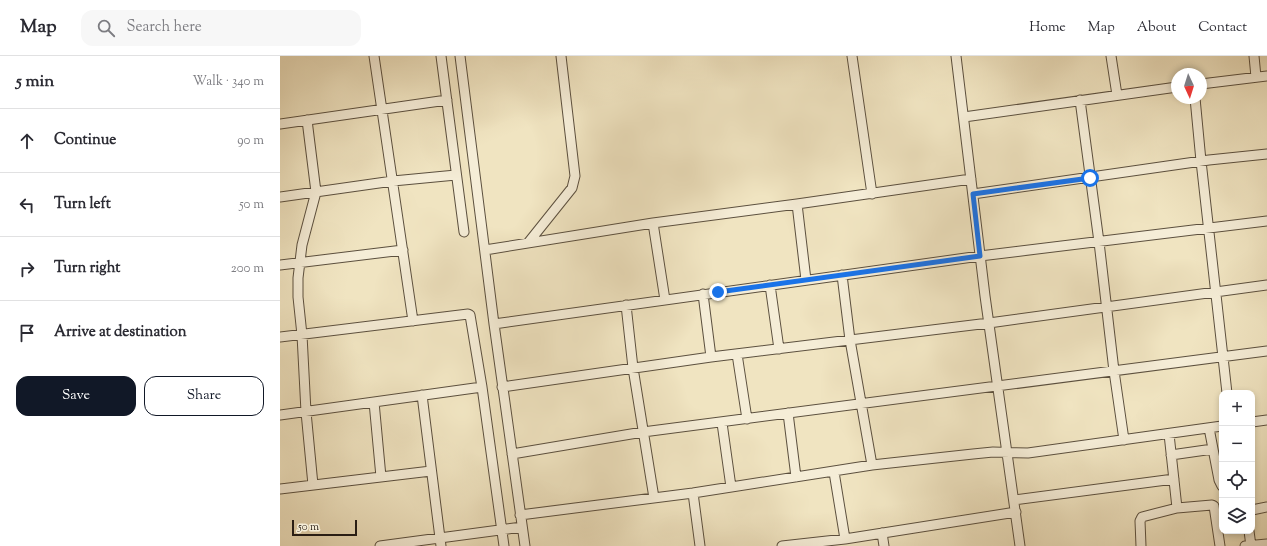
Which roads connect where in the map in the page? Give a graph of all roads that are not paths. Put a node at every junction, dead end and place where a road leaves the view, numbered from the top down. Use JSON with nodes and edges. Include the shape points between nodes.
{"nodes":[{"id":1,"x":374,"y":56,"type":"edge"},
{"id":2,"x":441,"y":56,"type":"edge"},
{"id":3,"x":460,"y":56,"type":"edge"},
{"id":4,"x":561,"y":56,"type":"edge"},
{"id":5,"x":852,"y":56,"type":"edge"},
{"id":6,"x":956,"y":56,"type":"edge"},
{"id":7,"x":1111,"y":56,"type":"edge"},
{"id":8,"x":1254,"y":56,"type":"edge"},
{"id":9,"x":1267,"y":76,"type":"edge"},
{"id":10,"x":1256,"y":77,"type":"junction"},
{"id":11,"x":1207,"y":83,"type":"edge"},
{"id":12,"x":1171,"y":88,"type":"edge"},
{"id":13,"x":1117,"y":95,"type":"junction"},
{"id":14,"x":447,"y":100,"type":"junction"},
{"id":15,"x":1080,"y":100,"type":"junction"},
{"id":16,"x":1195,"y":104,"type":"edge"},
{"id":17,"x":382,"y":110,"type":"junction"},
{"id":18,"x":964,"y":117,"type":"junction"},
{"id":19,"x":308,"y":120,"type":"junction"},
{"id":20,"x":280,"y":124,"type":"edge"},
{"id":21,"x":1267,"y":154,"type":"edge"},
{"id":22,"x":1200,"y":161,"type":"junction"},
{"id":23,"x":456,"y":175,"type":"junction"},
{"id":24,"x":1090,"y":178,"type":"junction"},
{"id":25,"x":971,"y":179,"type":"junction"},
{"id":26,"x":393,"y":181,"type":"junction"},
{"id":27,"x":316,"y":192,"type":"junction"},
{"id":28,"x":872,"y":194,"type":"junction"},
{"id":29,"x":973,"y":194,"type":"junction"},
{"id":30,"x":280,"y":196,"type":"edge"},
{"id":31,"x":797,"y":204,"type":"junction"},
{"id":32,"x":1267,"y":220,"type":"edge"},
{"id":33,"x":653,"y":222,"type":"junction"},
{"id":34,"x":1208,"y":228,"type":"junction"},
{"id":35,"x":464,"y":232,"type":"dead end"},
{"id":36,"x":1099,"y":242,"type":"junction"},
{"id":37,"x":528,"y":243,"type":"junction"},
{"id":38,"x":403,"y":250,"type":"junction"},
{"id":39,"x":485,"y":250,"type":"junction"},
{"id":40,"x":980,"y":256,"type":"junction"},
{"id":41,"x":300,"y":262,"type":"junction"},
{"id":42,"x":280,"y":265,"type":"edge"},
{"id":43,"x":842,"y":275,"type":"junction"},
{"id":44,"x":806,"y":280,"type":"junction"},
{"id":45,"x":1267,"y":285,"type":"edge"},
{"id":46,"x":770,"y":286,"type":"junction"},
{"id":47,"x":1215,"y":292,"type":"junction"},
{"id":48,"x":703,"y":294,"type":"junction"},
{"id":49,"x":665,"y":300,"type":"junction"},
{"id":50,"x":626,"y":305,"type":"junction"},
{"id":51,"x":1106,"y":306,"type":"junction"},
{"id":52,"x":414,"y":321,"type":"junction"},
{"id":53,"x":989,"y":322,"type":"junction"},
{"id":54,"x":494,"y":324,"type":"junction"},
{"id":55,"x":302,"y":335,"type":"junction"},
{"id":56,"x":280,"y":337,"type":"edge"},
{"id":57,"x":850,"y":340,"type":"junction"},
{"id":58,"x":779,"y":349,"type":"junction"},
{"id":59,"x":1267,"y":351,"type":"edge"},
{"id":60,"x":737,"y":354,"type":"junction"},
{"id":61,"x":711,"y":357,"type":"junction"},
{"id":62,"x":1222,"y":357,"type":"junction"},
{"id":63,"x":634,"y":368,"type":"junction"},
{"id":64,"x":1114,"y":371,"type":"junction"},
{"id":65,"x":998,"y":386,"type":"junction"},
{"id":66,"x":482,"y":387,"type":"junction"},
{"id":67,"x":502,"y":387,"type":"junction"},
{"id":68,"x":1227,"y":390,"type":"edge"},
{"id":69,"x":422,"y":395,"type":"junction"},
{"id":70,"x":374,"y":402,"type":"junction"},
{"id":71,"x":861,"y":405,"type":"junction"},
{"id":72,"x":306,"y":412,"type":"junction"},
{"id":73,"x":788,"y":413,"type":"junction"},
{"id":74,"x":280,"y":415,"type":"edge"},
{"id":75,"x":746,"y":419,"type":"junction"},
{"id":76,"x":1267,"y":420,"type":"edge"},
{"id":77,"x":1255,"y":422,"type":"edge"},
{"id":78,"x":722,"y":423,"type":"junction"},
{"id":79,"x":1219,"y":426,"type":"edge"},
{"id":80,"x":1209,"y":428,"type":"junction"},
{"id":81,"x":643,"y":432,"type":"junction"},
{"id":82,"x":1169,"y":434,"type":"junction"},
{"id":83,"x":1124,"y":440,"type":"junction"},
{"id":84,"x":1213,"y":449,"type":"junction"},
{"id":85,"x":1007,"y":453,"type":"junction"},
{"id":86,"x":512,"y":454,"type":"junction"},
{"id":87,"x":1171,"y":455,"type":"junction"},
{"id":88,"x":872,"y":465,"type":"junction"},
{"id":89,"x":1219,"y":467,"type":"edge"},
{"id":90,"x":431,"y":471,"type":"junction"},
{"id":91,"x":834,"y":472,"type":"junction"},
{"id":92,"x":381,"y":477,"type":"junction"},
{"id":93,"x":796,"y":477,"type":"junction"},
{"id":94,"x":1174,"y":479,"type":"junction"},
{"id":95,"x":313,"y":484,"type":"junction"},
{"id":96,"x":731,"y":487,"type":"junction"},
{"id":97,"x":280,"y":489,"type":"edge"},
{"id":98,"x":693,"y":493,"type":"junction"},
{"id":99,"x":654,"y":498,"type":"junction"},
{"id":100,"x":1014,"y":500,"type":"junction"},
{"id":101,"x":1267,"y":507,"type":"edge"},
{"id":102,"x":1177,"y":508,"type":"junction"},
{"id":103,"x":1255,"y":509,"type":"edge"},
{"id":104,"x":1016,"y":512,"type":"junction"},
{"id":105,"x":520,"y":514,"type":"junction"},
{"id":106,"x":1219,"y":517,"type":"edge"},
{"id":107,"x":522,"y":528,"type":"junction"},
{"id":108,"x":502,"y":530,"type":"junction"},
{"id":109,"x":882,"y":533,"type":"junction"},
{"id":110,"x":1220,"y":534,"type":"edge"},
{"id":111,"x":1249,"y":534,"type":"edge"},
{"id":112,"x":845,"y":538,"type":"junction"},
{"id":113,"x":441,"y":542,"type":"edge"},
{"id":114,"x":1267,"y":544,"type":"edge"},
{"id":115,"x":380,"y":546,"type":"edge"},
{"id":116,"x":504,"y":546,"type":"edge"},
{"id":117,"x":525,"y":546,"type":"edge"},
{"id":118,"x":700,"y":546,"type":"edge"},
{"id":119,"x":782,"y":546,"type":"edge"},
{"id":120,"x":884,"y":546,"type":"edge"},
{"id":121,"x":1020,"y":546,"type":"edge"},
{"id":122,"x":1141,"y":546,"type":"edge"},
{"id":123,"x":1220,"y":546,"type":"edge"},
{"id":124,"x":1249,"y":546,"type":"edge"}],
"edges":[{"from":1,"to":17,"type":"street"},
{"from":2,"to":14,"type":"street"},
{"from":3,"to":39,"type":"street"},
{"from":4,"to":37,"type":"street","via":[[575,176],[572,188]]},
{"from":5,"to":28,"type":"street"},
{"from":6,"to":18,"type":"street"},
{"from":7,"to":13,"type":"street"},
{"from":8,"to":10,"type":"street"},
{"from":9,"to":10,"type":"street"},
{"from":10,"to":11,"type":"street"},
{"from":12,"to":13,"type":"street"},
{"from":13,"to":15,"type":"street"},
{"from":14,"to":17,"type":"street"},
{"from":14,"to":23,"type":"street"},
{"from":15,"to":18,"type":"street"},
{"from":15,"to":24,"type":"street"},
{"from":16,"to":22,"type":"street"},
{"from":17,"to":19,"type":"street"},
{"from":17,"to":26,"type":"street"},
{"from":18,"to":25,"type":"street"},
{"from":19,"to":20,"type":"street"},
{"from":19,"to":27,"type":"street"},
{"from":21,"to":22,"type":"street"},
{"from":22,"to":24,"type":"street"},
{"from":22,"to":34,"type":"street"},
{"from":23,"to":26,"type":"street"},
{"from":23,"to":35,"type":"street"},
{"from":24,"to":29,"type":"street"},
{"from":24,"to":36,"type":"street"},
{"from":25,"to":28,"type":"street"},
{"from":25,"to":29,"type":"street"},
{"from":26,"to":27,"type":"street"},
{"from":26,"to":38,"type":"street"},
{"from":27,"to":30,"type":"street"},
{"from":27,"to":41,"type":"street"},
{"from":28,"to":31,"type":"street"},
{"from":29,"to":40,"type":"street"},
{"from":31,"to":33,"type":"street"},
{"from":31,"to":44,"type":"street"},
{"from":32,"to":34,"type":"street"},
{"from":33,"to":37,"type":"street"},
{"from":33,"to":49,"type":"street"},
{"from":34,"to":36,"type":"street"},
{"from":34,"to":47,"type":"street"},
{"from":36,"to":40,"type":"street"},
{"from":36,"to":51,"type":"street"},
{"from":37,"to":39,"type":"street"},
{"from":38,"to":41,"type":"street"},
{"from":38,"to":52,"type":"street"},
{"from":39,"to":54,"type":"street"},
{"from":40,"to":43,"type":"street"},
{"from":40,"to":53,"type":"street"},
{"from":41,"to":42,"type":"street"},
{"from":41,"to":55,"type":"street","via":[[298,297]]},
{"from":43,"to":44,"type":"street"},
{"from":43,"to":57,"type":"street"},
{"from":44,"to":46,"type":"street"},
{"from":45,"to":47,"type":"street"},
{"from":46,"to":48,"type":"street"},
{"from":46,"to":58,"type":"street"},
{"from":47,"to":51,"type":"street"},
{"from":47,"to":62,"type":"street"},
{"from":48,"to":49,"type":"street"},
{"from":48,"to":61,"type":"street"},
{"from":49,"to":50,"type":"street"},
{"from":50,"to":54,"type":"street"},
{"from":50,"to":63,"type":"street"},
{"from":51,"to":53,"type":"street"},
{"from":51,"to":64,"type":"street"},
{"from":52,"to":55,"type":"street"},
{"from":52,"to":66,"type":"street","via":[[470,315]]},
{"from":53,"to":57,"type":"street"},
{"from":53,"to":65,"type":"street"},
{"from":54,"to":67,"type":"street"},
{"from":55,"to":56,"type":"street"},
{"from":55,"to":72,"type":"street"},
{"from":57,"to":58,"type":"street"},
{"from":57,"to":71,"type":"street"},
{"from":58,"to":60,"type":"street"},
{"from":59,"to":62,"type":"street"},
{"from":60,"to":61,"type":"street"},
{"from":60,"to":75,"type":"street"},
{"from":61,"to":63,"type":"street"},
{"from":62,"to":64,"type":"street"},
{"from":62,"to":68,"type":"street"},
{"from":63,"to":67,"type":"street"},
{"from":63,"to":81,"type":"street"},
{"from":64,"to":65,"type":"street"},
{"from":64,"to":83,"type":"street"},
{"from":65,"to":71,"type":"street"},
{"from":65,"to":85,"type":"street"},
{"from":66,"to":69,"type":"street"},
{"from":66,"to":108,"type":"street"},
{"from":67,"to":86,"type":"street"},
{"from":69,"to":70,"type":"street"},
{"from":69,"to":90,"type":"street"},
{"from":70,"to":72,"type":"street"},
{"from":70,"to":92,"type":"street"},
{"from":71,"to":73,"type":"street"},
{"from":71,"to":88,"type":"street"},
{"from":72,"to":74,"type":"street"},
{"from":72,"to":95,"type":"street"},
{"from":73,"to":75,"type":"street"},
{"from":73,"to":93,"type":"street"},
{"from":75,"to":78,"type":"street"},
{"from":76,"to":77,"type":"street"},
{"from":78,"to":81,"type":"street"},
{"from":78,"to":96,"type":"street"},
{"from":79,"to":80,"type":"street"},
{"from":80,"to":82,"type":"street"},
{"from":80,"to":84,"type":"street"},
{"from":81,"to":86,"type":"street"},
{"from":81,"to":99,"type":"street"},
{"from":82,"to":83,"type":"street"},
{"from":82,"to":87,"type":"street"},
{"from":83,"to":85,"type":"street","via":[[1028,453]]},
{"from":84,"to":87,"type":"street"},
{"from":84,"to":89,"type":"street"},
{"from":85,"to":88,"type":"street","via":[[993,452]]},
{"from":85,"to":100,"type":"street"},
{"from":86,"to":105,"type":"street"},
{"from":87,"to":94,"type":"street"},
{"from":88,"to":91,"type":"street"},
{"from":90,"to":92,"type":"street"},
{"from":90,"to":113,"type":"street"},
{"from":91,"to":93,"type":"street"},
{"from":91,"to":112,"type":"street"},
{"from":92,"to":95,"type":"street"},
{"from":93,"to":96,"type":"street"},
{"from":94,"to":100,"type":"street"},
{"from":94,"to":102,"type":"street"},
{"from":95,"to":97,"type":"street"},
{"from":96,"to":98,"type":"street"},
{"from":98,"to":99,"type":"street"},
{"from":98,"to":118,"type":"street"},
{"from":99,"to":105,"type":"street"},
{"from":100,"to":104,"type":"street"},
{"from":101,"to":103,"type":"street"},
{"from":102,"to":106,"type":"street","via":[[1212,505]]},
{"from":102,"to":122,"type":"street","via":[[1142,517]]},
{"from":104,"to":109,"type":"street"},
{"from":104,"to":121,"type":"street"},
{"from":105,"to":107,"type":"street"},
{"from":107,"to":108,"type":"street"},
{"from":107,"to":117,"type":"street"},
{"from":108,"to":113,"type":"street"},
{"from":108,"to":116,"type":"street"},
{"from":109,"to":112,"type":"street"},
{"from":109,"to":120,"type":"street"},
{"from":110,"to":123,"type":"street"},
{"from":111,"to":124,"type":"street"},
{"from":112,"to":119,"type":"street"},
{"from":113,"to":115,"type":"street"},
{"from":114,"to":124,"type":"street"}]}
